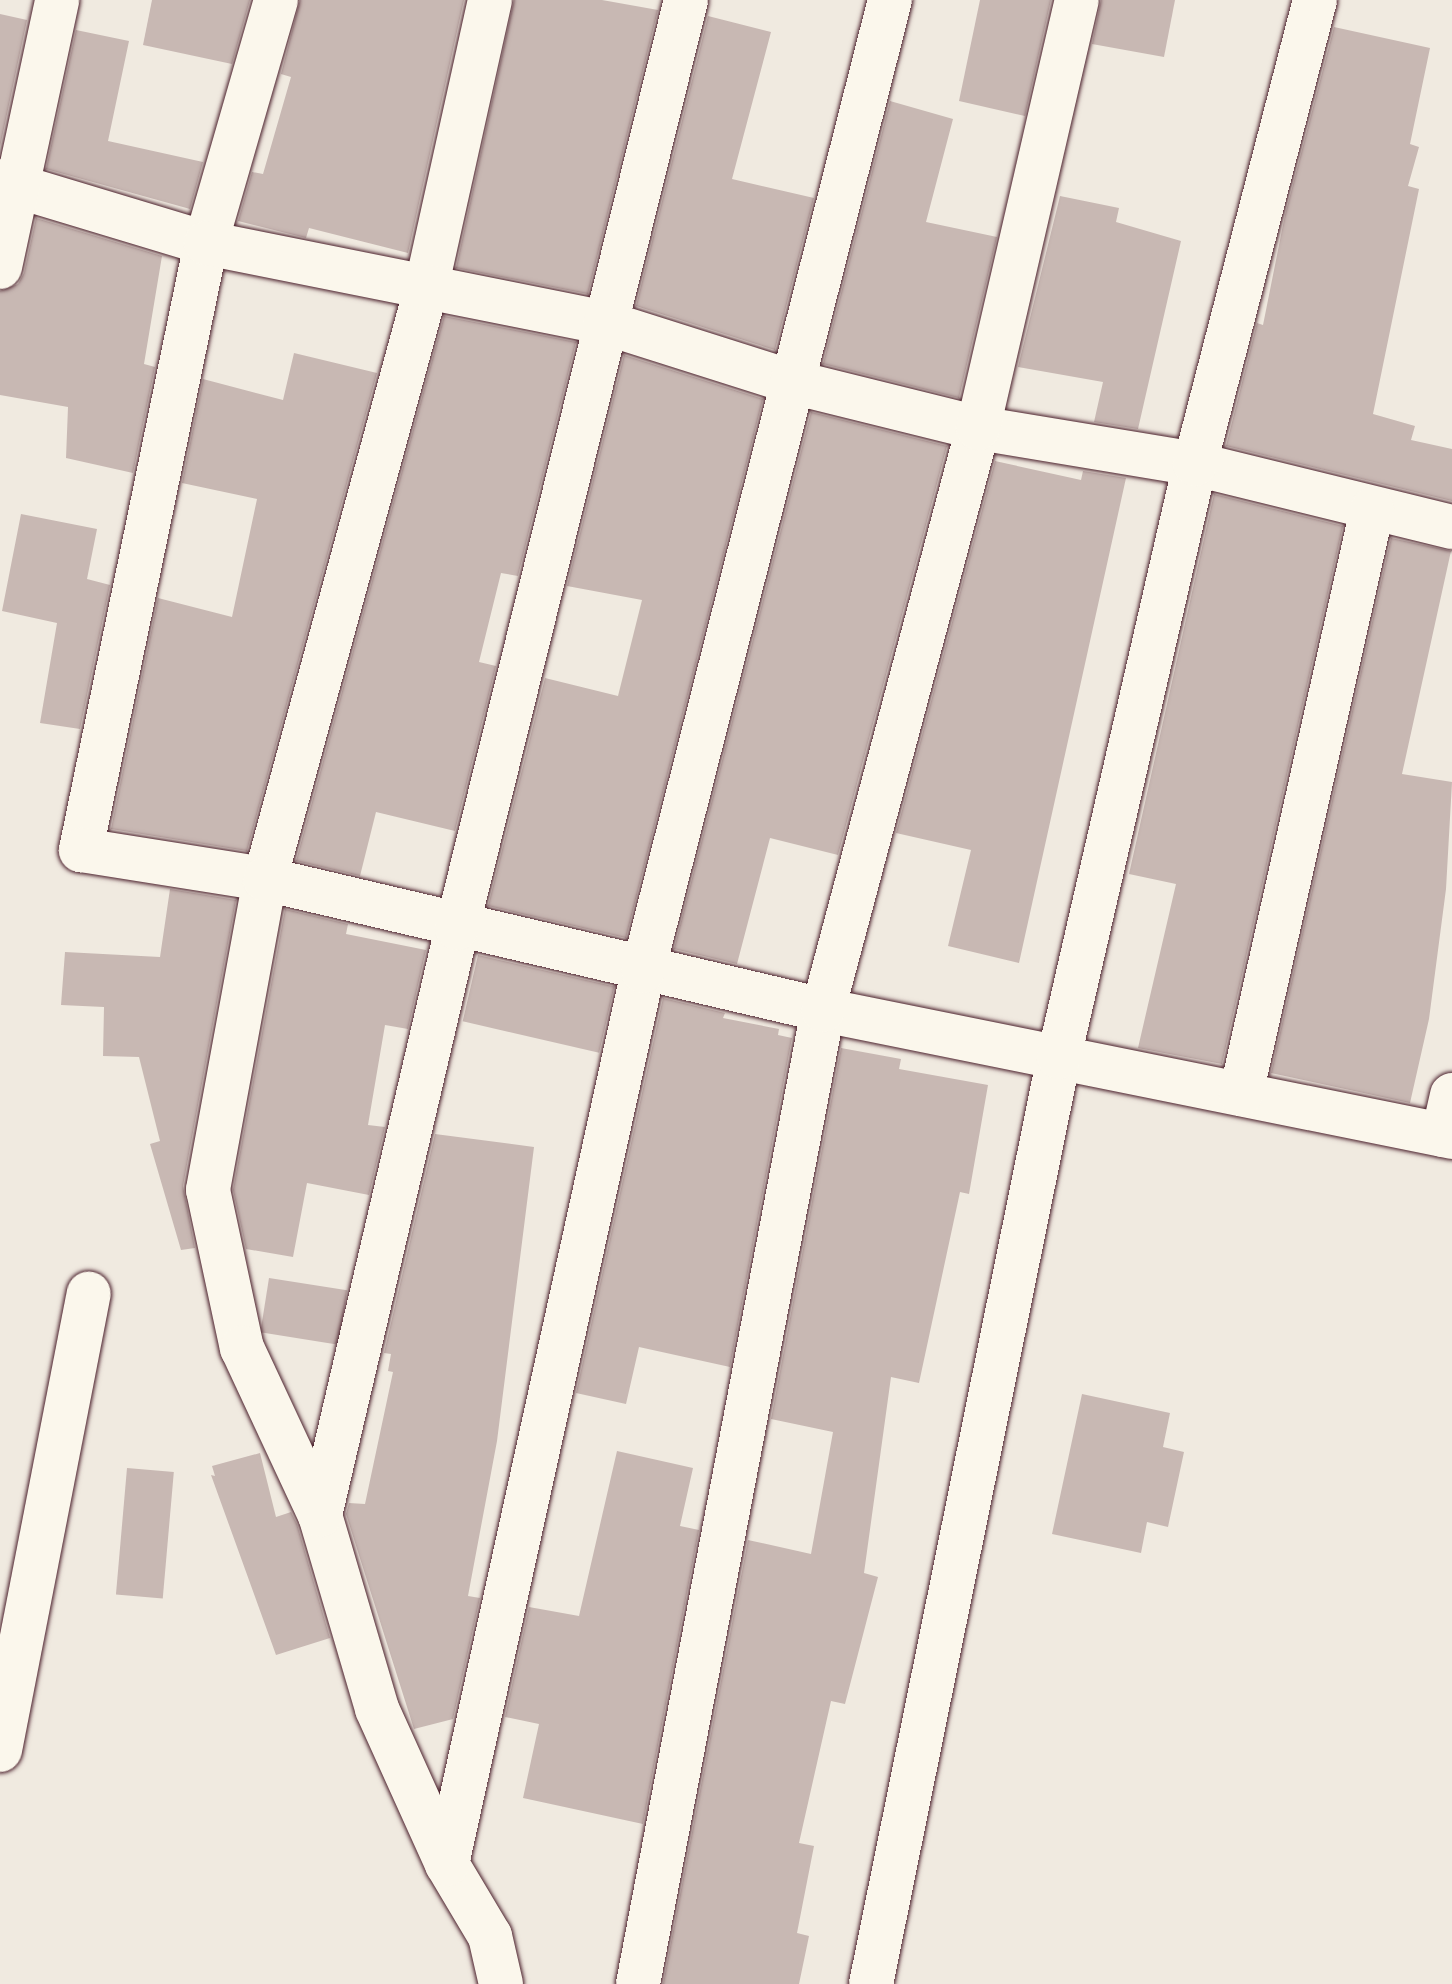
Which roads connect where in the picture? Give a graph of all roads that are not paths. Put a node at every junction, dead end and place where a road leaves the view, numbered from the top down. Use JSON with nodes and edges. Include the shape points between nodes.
{"nodes":[{"id":1,"x":57,"y":0,"type":"edge"},
{"id":2,"x":276,"y":0,"type":"edge"},
{"id":3,"x":490,"y":0,"type":"edge"},
{"id":4,"x":686,"y":0,"type":"edge"},
{"id":5,"x":890,"y":0,"type":"edge"},
{"id":6,"x":1077,"y":0,"type":"edge"},
{"id":7,"x":1315,"y":0,"type":"edge"},
{"id":8,"x":9,"y":183,"type":"edge"},
{"id":9,"x":206,"y":243,"type":"junction"},
{"id":10,"x":0,"y":267,"type":"edge"},
{"id":11,"x":426,"y":289,"type":"junction"},
{"id":12,"x":606,"y":323,"type":"junction"},
{"id":13,"x":792,"y":382,"type":"junction"},
{"id":14,"x":978,"y":428,"type":"junction"},
{"id":15,"x":1195,"y":464,"type":"junction"},
{"id":16,"x":1372,"y":510,"type":"junction"},
{"id":17,"x":1452,"y":527,"type":"edge"},
{"id":18,"x":265,"y":879,"type":"junction"},
{"id":19,"x":457,"y":928,"type":"junction"},
{"id":20,"x":643,"y":971,"type":"junction"},
{"id":21,"x":823,"y":1010,"type":"junction"},
{"id":22,"x":1059,"y":1057,"type":"junction"},
{"id":23,"x":1241,"y":1094,"type":"junction"},
{"id":24,"x":1449,"y":1122,"type":"edge"},
{"id":25,"x":89,"y":1294,"type":"dead end"},
{"id":26,"x":320,"y":1515,"type":"junction"},
{"id":27,"x":0,"y":1750,"type":"edge"},
{"id":28,"x":447,"y":1864,"type":"junction"},
{"id":29,"x":501,"y":1984,"type":"edge"},
{"id":30,"x":638,"y":1984,"type":"edge"},
{"id":31,"x":871,"y":1984,"type":"edge"}],
"edges":[{"from":1,"to":8,"type":"street"},
{"from":2,"to":9,"type":"street"},
{"from":3,"to":11,"type":"street"},
{"from":4,"to":12,"type":"street"},
{"from":5,"to":13,"type":"street"},
{"from":6,"to":14,"type":"street"},
{"from":7,"to":15,"type":"street"},
{"from":8,"to":9,"type":"street"},
{"from":8,"to":10,"type":"street"},
{"from":9,"to":11,"type":"street"},
{"from":9,"to":18,"type":"street","via":[[81,850]]},
{"from":11,"to":12,"type":"street"},
{"from":11,"to":18,"type":"street"},
{"from":12,"to":13,"type":"street"},
{"from":12,"to":19,"type":"street"},
{"from":13,"to":14,"type":"street"},
{"from":13,"to":20,"type":"street"},
{"from":14,"to":15,"type":"street"},
{"from":14,"to":21,"type":"street"},
{"from":15,"to":16,"type":"street"},
{"from":15,"to":22,"type":"street"},
{"from":16,"to":17,"type":"street"},
{"from":16,"to":23,"type":"street"},
{"from":18,"to":19,"type":"street"},
{"from":18,"to":26,"type":"street","via":[[208,1190],[242,1348]]},
{"from":19,"to":20,"type":"street"},
{"from":19,"to":26,"type":"street"},
{"from":20,"to":21,"type":"street"},
{"from":20,"to":28,"type":"street"},
{"from":21,"to":22,"type":"street"},
{"from":21,"to":30,"type":"street"},
{"from":22,"to":23,"type":"street"},
{"from":22,"to":31,"type":"street"},
{"from":23,"to":24,"type":"street"},
{"from":25,"to":27,"type":"street"},
{"from":26,"to":28,"type":"street","via":[[377,1709]]},
{"from":28,"to":29,"type":"street","via":[[490,1936]]}]}
